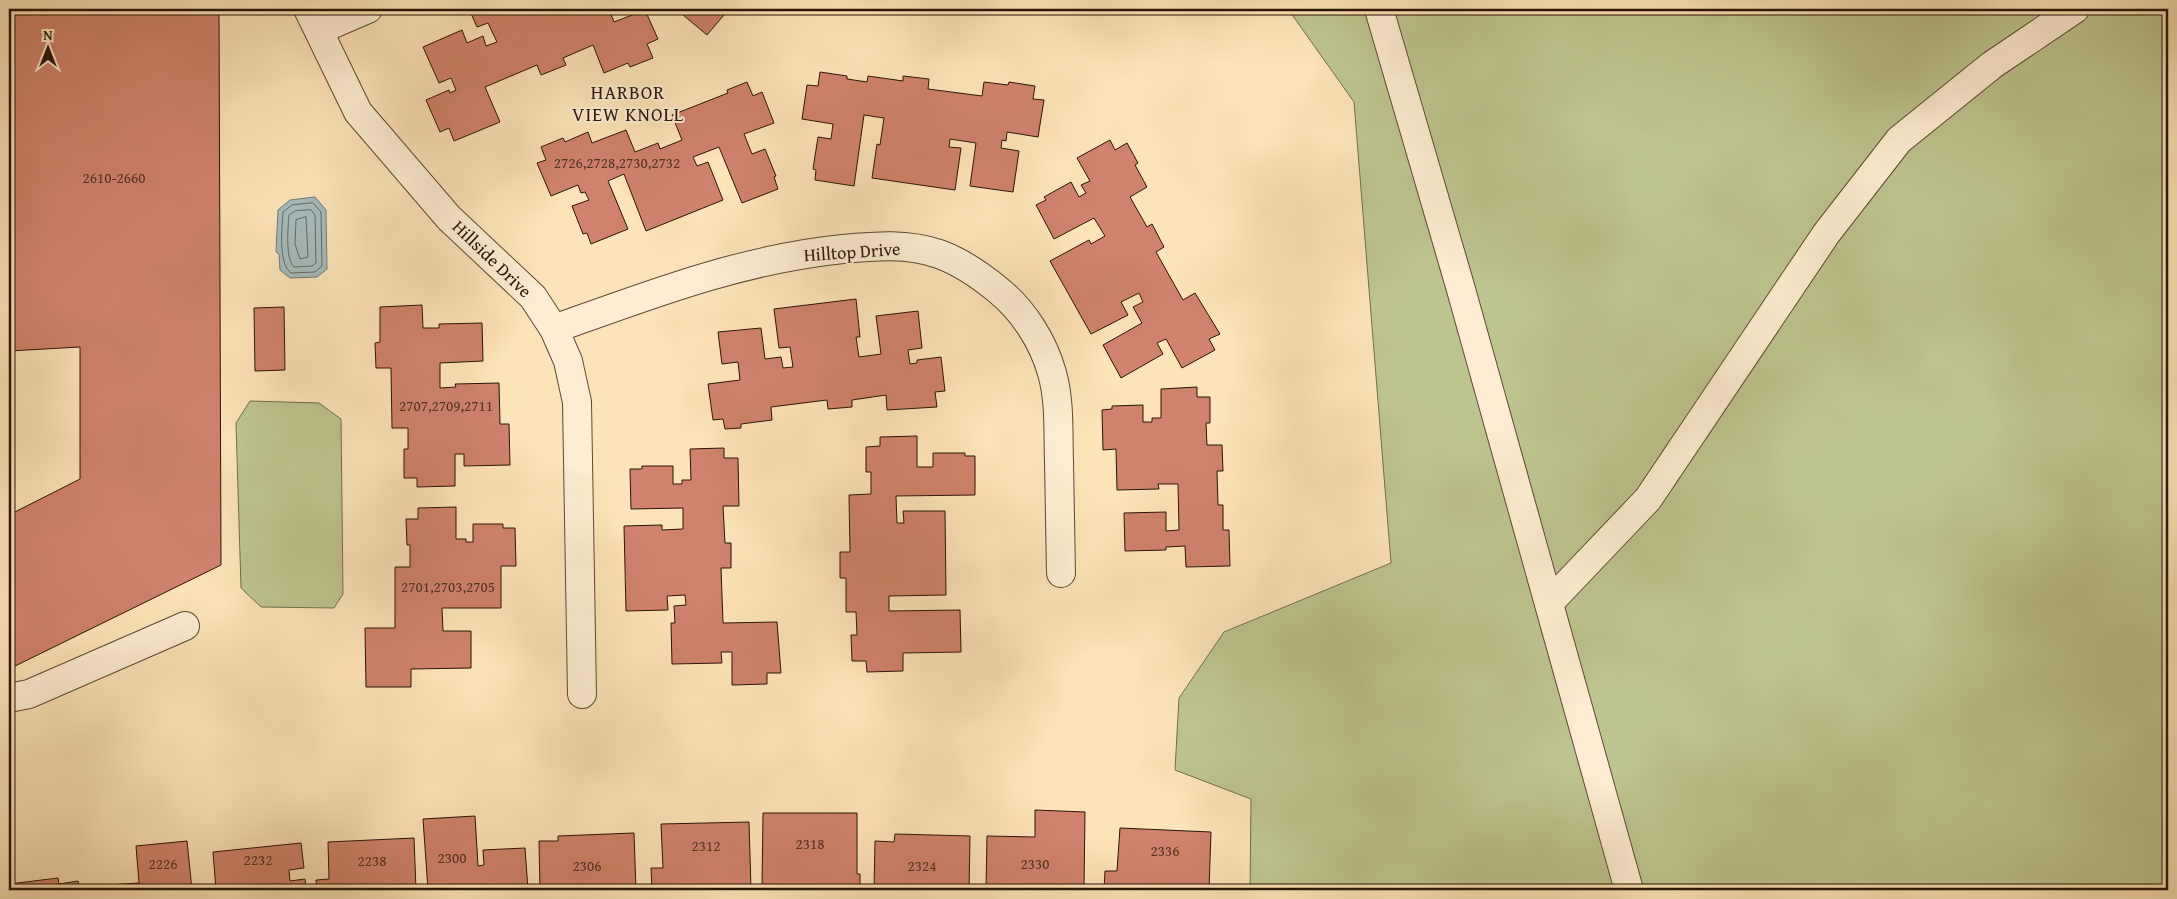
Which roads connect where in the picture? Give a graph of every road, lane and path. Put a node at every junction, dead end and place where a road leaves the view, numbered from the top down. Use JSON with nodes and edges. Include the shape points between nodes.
{"nodes":[{"id":1,"x":368,"y":9,"type":"edge"},
{"id":2,"x":1379,"y":9,"type":"edge"},
{"id":3,"x":2075,"y":9,"type":"edge"},
{"id":4,"x":313,"y":19,"type":"edge"},
{"id":5,"x":554,"y":329,"type":"junction"},
{"id":6,"x":1061,"y":573,"type":"dead end"},
{"id":7,"x":1549,"y":603,"type":"junction"},
{"id":8,"x":185,"y":626,"type":"dead end"},
{"id":9,"x":582,"y":694,"type":"dead end"},
{"id":10,"x":9,"y":698,"type":"edge"},
{"id":11,"x":1629,"y":890,"type":"edge"}],
"edges":[{"from":1,"to":4,"type":"street"},
{"from":2,"to":7,"type":"street"},
{"from":3,"to":7,"type":"street","via":[[1992,65],[1899,140],[1826,234],[1648,499]]},
{"from":4,"to":5,"type":"street","name":"Hillside Drive","via":[[358,112],[449,218],[533,297]]},
{"from":5,"to":6,"type":"street","name":"Hilltop Drive","via":[[739,266],[807,253],[876,246],[903,247],[938,254],[955,262],[979,274],[1013,302],[1038,339],[1052,373],[1058,408]]},
{"from":5,"to":9,"type":"street","name":"Hillside Drive","via":[[568,362],[577,402]]},
{"from":7,"to":11,"type":"street"},
{"from":8,"to":10,"type":"street","via":[[29,694]]}]}
